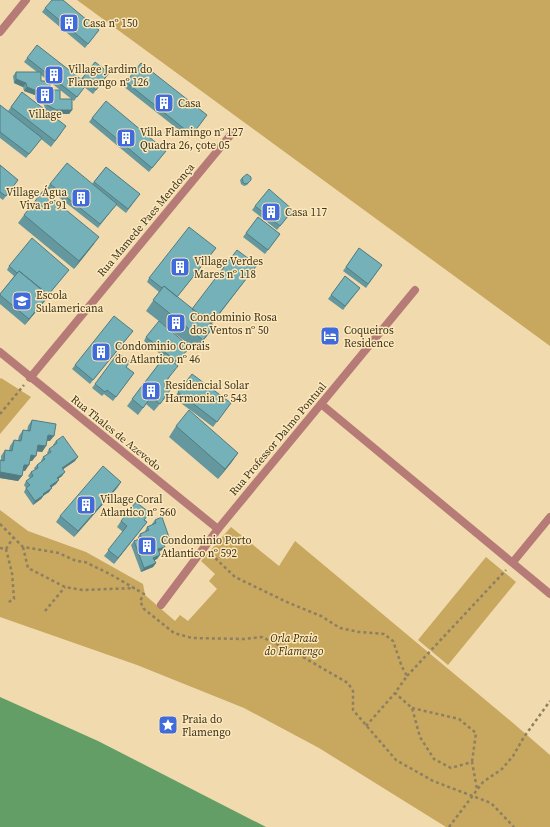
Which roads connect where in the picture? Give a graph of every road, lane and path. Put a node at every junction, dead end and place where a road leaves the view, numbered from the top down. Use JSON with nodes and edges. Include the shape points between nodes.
{"nodes":[{"id":1,"x":26,"y":0,"type":"edge"},
{"id":2,"x":0,"y":32,"type":"edge"},
{"id":3,"x":233,"y":132,"type":"dead end"},
{"id":4,"x":415,"y":290,"type":"dead end"},
{"id":5,"x":0,"y":352,"type":"edge"},
{"id":6,"x":30,"y":378,"type":"junction"},
{"id":7,"x":321,"y":404,"type":"junction"},
{"id":8,"x":0,"y":414,"type":"edge"},
{"id":9,"x":550,"y":517,"type":"edge"},
{"id":10,"x":0,"y":524,"type":"edge"},
{"id":11,"x":218,"y":529,"type":"junction"},
{"id":12,"x":14,"y":538,"type":"junction"},
{"id":13,"x":204,"y":546,"type":"junction"},
{"id":14,"x":23,"y":547,"type":"junction"},
{"id":15,"x":0,"y":548,"type":"edge"},
{"id":16,"x":6,"y":549,"type":"junction"},
{"id":17,"x":513,"y":562,"type":"junction"},
{"id":18,"x":65,"y":587,"type":"junction"},
{"id":19,"x":136,"y":588,"type":"junction"},
{"id":20,"x":550,"y":594,"type":"edge"},
{"id":21,"x":7,"y":603,"type":"dead end"},
{"id":22,"x":160,"y":605,"type":"dead end"},
{"id":23,"x":45,"y":611,"type":"dead end"},
{"id":24,"x":407,"y":676,"type":"junction"},
{"id":25,"x":395,"y":693,"type":"junction"},
{"id":26,"x":550,"y":701,"type":"edge"},
{"id":27,"x":412,"y":708,"type":"junction"},
{"id":28,"x":366,"y":726,"type":"junction"},
{"id":29,"x":472,"y":762,"type":"junction"},
{"id":30,"x":477,"y":789,"type":"junction"},
{"id":31,"x":472,"y":796,"type":"junction"},
{"id":32,"x":449,"y":827,"type":"edge"},
{"id":33,"x":514,"y":827,"type":"edge"}],
"edges":[{"from":1,"to":2,"type":"street"},
{"from":3,"to":6,"type":"street","name":"Rua Mamede Paes Mendonça"},
{"from":4,"to":7,"type":"street","name":"Rua Professor Dalmo Pontual"},
{"from":5,"to":6,"type":"street","name":"Rua Thales de Azevedo"},
{"from":6,"to":8,"type":"path"},
{"from":6,"to":11,"type":"street","name":"Rua Thales de Azevedo"},
{"from":7,"to":11,"type":"street","name":"Rua Professor Dalmo Pontual"},
{"from":7,"to":17,"type":"street"},
{"from":9,"to":17,"type":"street"},
{"from":10,"to":12,"type":"path"},
{"from":11,"to":13,"type":"street","name":"Rua Professor Dalmo Pontual"},
{"from":12,"to":14,"type":"path"},
{"from":12,"to":16,"type":"path"},
{"from":13,"to":22,"type":"street","name":"Rua Professor Dalmo Pontual"},
{"from":13,"to":24,"type":"path","via":[[235,577],[321,616],[340,628],[384,634],[393,641]]},
{"from":14,"to":18,"type":"path","via":[[28,568]]},
{"from":14,"to":19,"type":"path","via":[[59,553],[85,562]]},
{"from":15,"to":16,"type":"path"},
{"from":16,"to":21,"type":"path","via":[[14,588],[14,599]]},
{"from":17,"to":20,"type":"street"},
{"from":17,"to":24,"type":"path"},
{"from":18,"to":19,"type":"path","via":[[83,590]]},
{"from":18,"to":23,"type":"path"},
{"from":19,"to":28,"type":"path","via":[[144,594],[140,601],[144,609],[174,634],[192,638],[262,637],[336,675],[348,683],[353,691],[353,710]]},
{"from":24,"to":25,"type":"path"},
{"from":25,"to":27,"type":"path"},
{"from":25,"to":28,"type":"path"},
{"from":26,"to":30,"type":"path","via":[[513,756],[502,769]]},
{"from":27,"to":29,"type":"path","via":[[420,737],[434,759],[451,768]]},
{"from":27,"to":29,"type":"path","via":[[459,719],[476,733]]},
{"from":28,"to":31,"type":"path","via":[[396,760],[433,781]]},
{"from":29,"to":30,"type":"path"},
{"from":30,"to":31,"type":"path"},
{"from":31,"to":32,"type":"path"},
{"from":31,"to":33,"type":"path","via":[[491,803]]}]}
